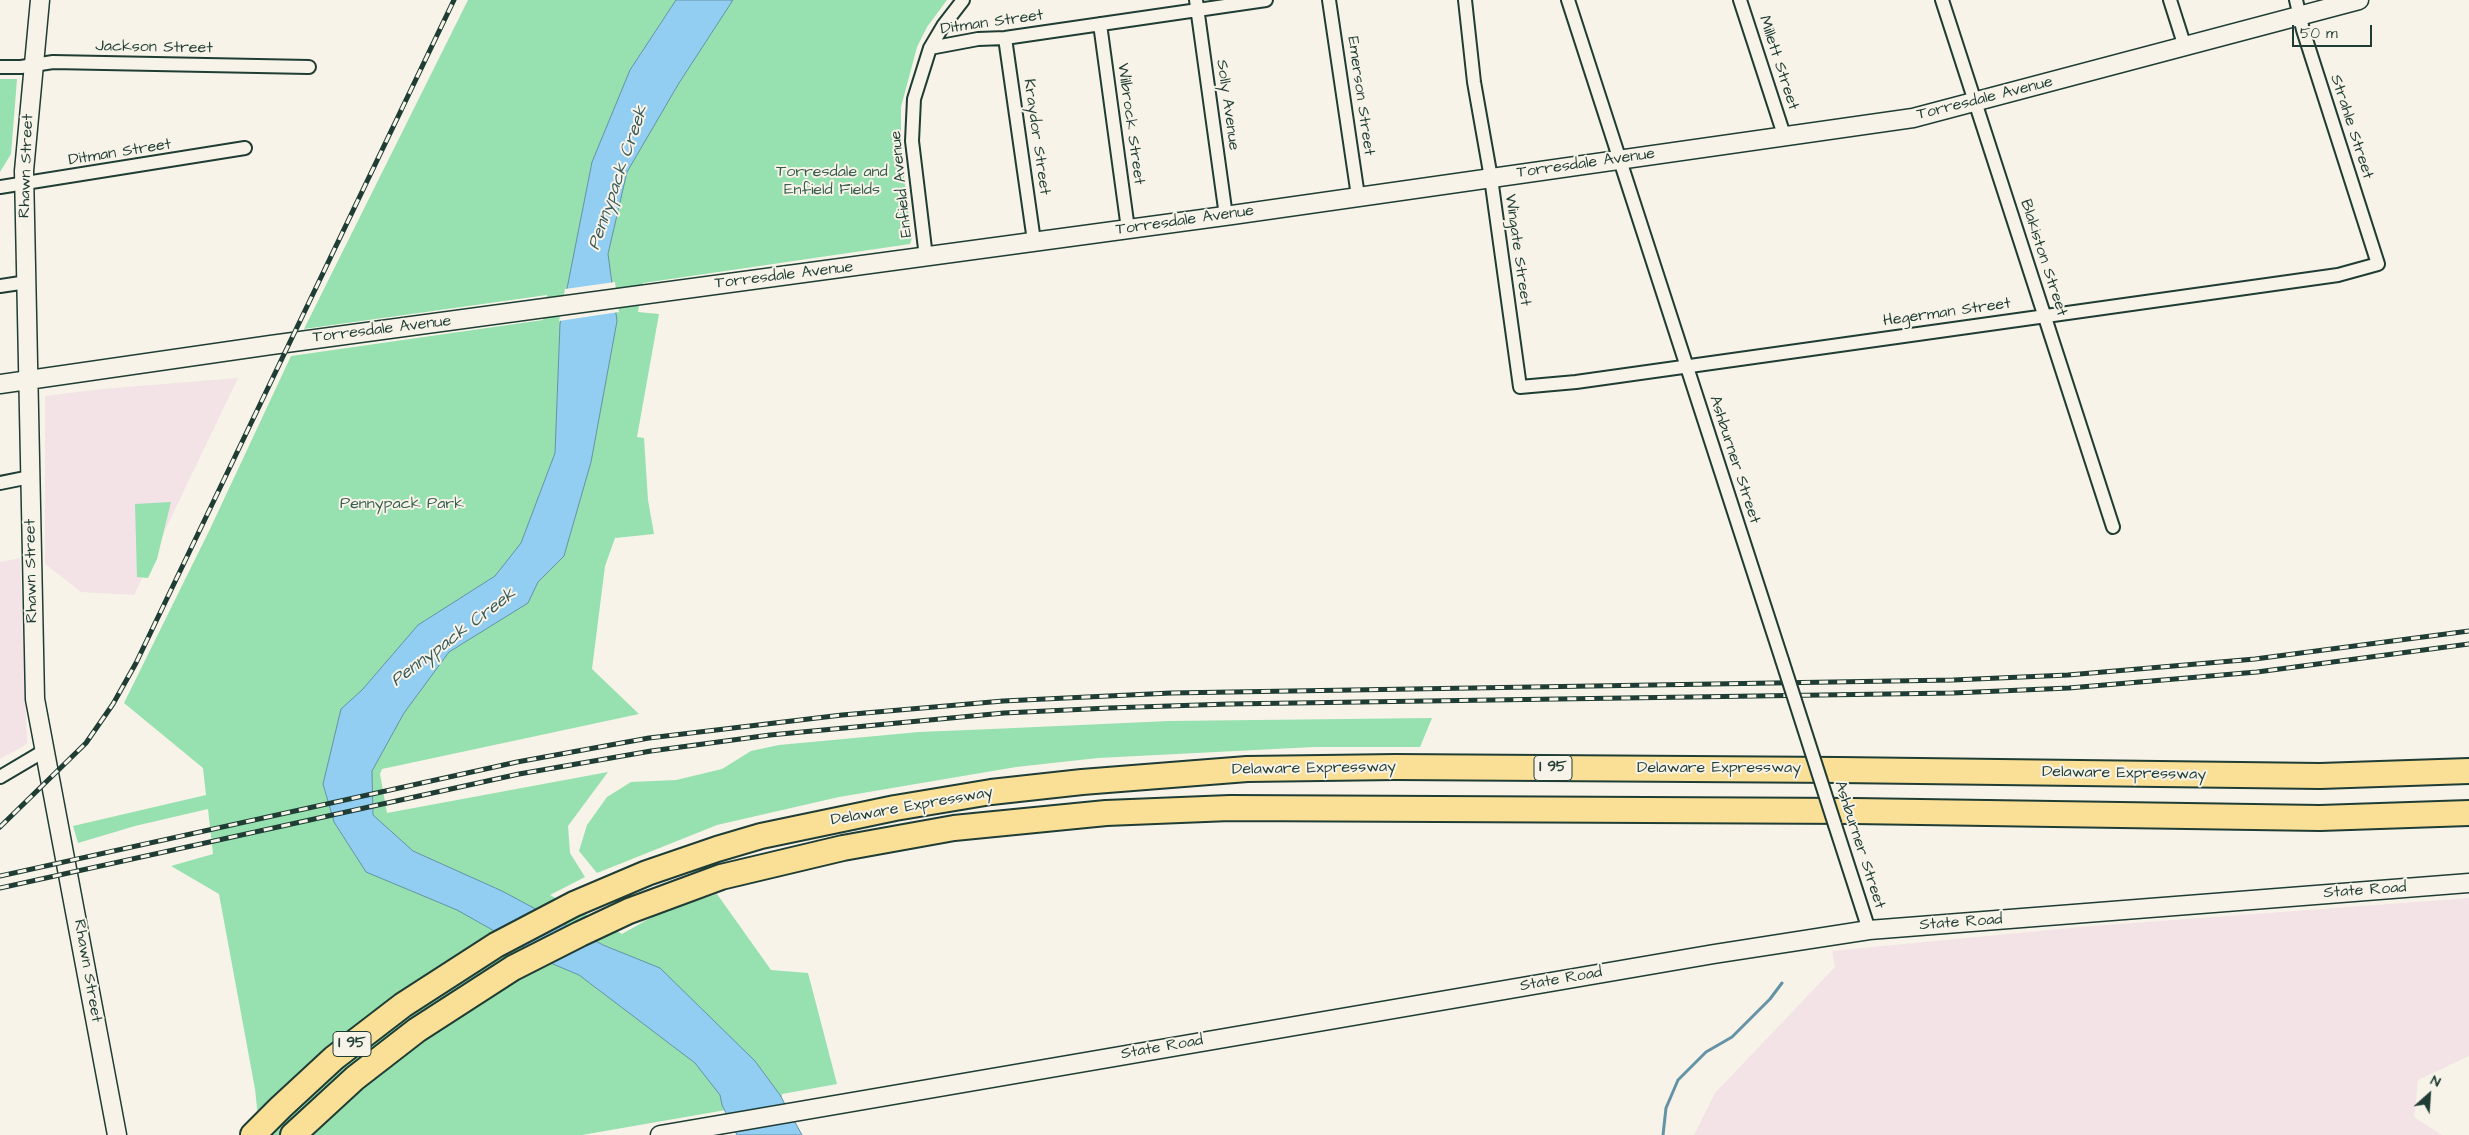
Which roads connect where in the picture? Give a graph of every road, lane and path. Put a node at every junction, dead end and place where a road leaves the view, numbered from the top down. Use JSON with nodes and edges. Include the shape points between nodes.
{"nodes":[{"id":1,"x":40,"y":0,"type":"edge"},
{"id":2,"x":963,"y":0,"type":"edge"},
{"id":3,"x":1266,"y":0,"type":"edge"},
{"id":4,"x":1329,"y":0,"type":"edge"},
{"id":5,"x":1465,"y":0,"type":"edge"},
{"id":6,"x":1568,"y":0,"type":"edge"},
{"id":7,"x":1740,"y":0,"type":"edge"},
{"id":8,"x":1942,"y":0,"type":"edge"},
{"id":9,"x":2170,"y":0,"type":"edge"},
{"id":10,"x":2359,"y":0,"type":"edge"},
{"id":11,"x":1197,"y":5,"type":"edge"},
{"id":12,"x":2298,"y":8,"type":"edge"},
{"id":13,"x":1100,"y":24,"type":"junction"},
{"id":14,"x":1005,"y":38,"type":"junction"},
{"id":15,"x":2185,"y":46,"type":"junction"},
{"id":16,"x":930,"y":48,"type":"junction"},
{"id":17,"x":33,"y":66,"type":"junction"},
{"id":18,"x":0,"y":67,"type":"edge"},
{"id":19,"x":308,"y":67,"type":"dead end"},
{"id":20,"x":1976,"y":102,"type":"junction"},
{"id":21,"x":1784,"y":136,"type":"junction"},
{"id":22,"x":245,"y":148,"type":"dead end"},
{"id":23,"x":1620,"y":159,"type":"junction"},
{"id":24,"x":1491,"y":178,"type":"junction"},
{"id":25,"x":24,"y":184,"type":"junction"},
{"id":26,"x":0,"y":187,"type":"edge"},
{"id":27,"x":1358,"y":196,"type":"junction"},
{"id":28,"x":1226,"y":216,"type":"junction"},
{"id":29,"x":1128,"y":229,"type":"junction"},
{"id":30,"x":1034,"y":241,"type":"junction"},
{"id":31,"x":926,"y":257,"type":"junction"},
{"id":32,"x":2378,"y":264,"type":"joint"},
{"id":33,"x":27,"y":282,"type":"junction"},
{"id":34,"x":0,"y":286,"type":"edge"},
{"id":35,"x":2044,"y":316,"type":"junction"},
{"id":36,"x":1686,"y":366,"type":"junction"},
{"id":37,"x":29,"y":380,"type":"junction"},
{"id":38,"x":0,"y":384,"type":"edge"},
{"id":39,"x":1520,"y":386,"type":"joint"},
{"id":40,"x":30,"y":477,"type":"junction"},
{"id":41,"x":0,"y":483,"type":"edge"},
{"id":42,"x":2113,"y":527,"type":"dead end"},
{"id":43,"x":44,"y":751,"type":"junction"},
{"id":44,"x":2469,"y":771,"type":"edge"},
{"id":45,"x":0,"y":777,"type":"edge"},
{"id":46,"x":2469,"y":813,"type":"edge"},
{"id":47,"x":2469,"y":883,"type":"edge"},
{"id":48,"x":1870,"y":930,"type":"junction"},
{"id":49,"x":117,"y":1135,"type":"edge"},
{"id":50,"x":253,"y":1135,"type":"edge"},
{"id":51,"x":293,"y":1135,"type":"edge"},
{"id":52,"x":660,"y":1135,"type":"edge"}],
"edges":[{"from":1,"to":17,"type":"main road","name":"Rhawn Street"},
{"from":2,"to":16,"type":"street","name":"Enfield Avenue"},
{"from":3,"to":11,"type":"street","name":"Ditman Street"},
{"from":4,"to":27,"type":"street","name":"Emerson Street"},
{"from":5,"to":24,"type":"street","name":"Wingate Street","via":[[1475,88]]},
{"from":6,"to":23,"type":"street","name":"Ashburner Street"},
{"from":7,"to":21,"type":"street","name":"Millett Street"},
{"from":8,"to":20,"type":"street","name":"Blakiston Street"},
{"from":9,"to":15,"type":"street"},
{"from":10,"to":12,"type":"main road","name":"Torresdale Avenue"},
{"from":11,"to":13,"type":"street","name":"Ditman Street"},
{"from":11,"to":28,"type":"street","name":"Solly Avenue"},
{"from":12,"to":15,"type":"main road","name":"Torresdale Avenue"},
{"from":12,"to":32,"type":"street","name":"Strahle Street"},
{"from":13,"to":14,"type":"street","name":"Ditman Street"},
{"from":13,"to":29,"type":"street","name":"Wilbrock Street"},
{"from":14,"to":16,"type":"street","name":"Ditman Street","via":[[978,39]]},
{"from":14,"to":30,"type":"street","name":"Kraydor Street"},
{"from":15,"to":20,"type":"main road","name":"Torresdale Avenue"},
{"from":16,"to":31,"type":"street","name":"Enfield Avenue","via":[[918,81],[912,120]]},
{"from":17,"to":18,"type":"street","name":"Jackson Street"},
{"from":17,"to":19,"type":"street","name":"Jackson Street","via":[[53,62]]},
{"from":17,"to":25,"type":"main road","name":"Rhawn Street"},
{"from":20,"to":21,"type":"main road","name":"Torresdale Avenue","via":[[1913,118]]},
{"from":20,"to":35,"type":"street","name":"Blakiston Street"},
{"from":21,"to":23,"type":"main road","name":"Torresdale Avenue"},
{"from":22,"to":25,"type":"street","name":"Ditman Street"},
{"from":23,"to":24,"type":"main road","name":"Torresdale Avenue"},
{"from":23,"to":36,"type":"street","name":"Ashburner Street"},
{"from":24,"to":27,"type":"main road","name":"Torresdale Avenue"},
{"from":24,"to":39,"type":"street","name":"Wingate Street"},
{"from":25,"to":26,"type":"street","name":"Ditman Street"},
{"from":25,"to":33,"type":"main road","name":"Rhawn Street"},
{"from":27,"to":28,"type":"main road","name":"Torresdale Avenue"},
{"from":28,"to":29,"type":"main road","name":"Torresdale Avenue"},
{"from":29,"to":30,"type":"main road","name":"Torresdale Avenue"},
{"from":30,"to":31,"type":"main road","name":"Torresdale Avenue"},
{"from":31,"to":37,"type":"main road","name":"Torresdale Avenue","via":[[270,344]]},
{"from":32,"to":35,"type":"street","name":"Hegerman Street","via":[[2338,275]]},
{"from":33,"to":34,"type":"street"},
{"from":33,"to":37,"type":"main road","name":"Rhawn Street"},
{"from":35,"to":36,"type":"street","name":"Hegerman Street"},
{"from":35,"to":42,"type":"street","name":"Blakiston Street"},
{"from":36,"to":39,"type":"street","name":"Hegerman Street","via":[[1576,382]]},
{"from":36,"to":48,"type":"street","name":"Ashburner Street","bridge":true},
{"from":37,"to":38,"type":"main road","name":"Torresdale Avenue"},
{"from":37,"to":40,"type":"main road","name":"Rhawn Street"},
{"from":40,"to":41,"type":"street"},
{"from":40,"to":43,"type":"main road","name":"Rhawn Street","via":[[35,699]]},
{"from":43,"to":45,"type":"street"},
{"from":43,"to":49,"type":"main road","name":"Rhawn Street"},
{"from":44,"to":50,"type":"highway","name":"Delaware Expressway","number":"I 95","via":[[2320,776],[1405,767],[1247,769],[991,792],[761,836],[647,872],[574,904],[496,945],[403,1005],[334,1058]]},
{"from":46,"to":51,"type":"highway","name":"Delaware Expressway","number":"I 95","via":[[2320,818],[1844,811],[1230,808],[1022,820],[892,837],[774,863],[678,892],[580,934],[488,983],[417,1030]]},
{"from":47,"to":48,"type":"main road","name":"State Road"},
{"from":48,"to":52,"type":"main road","name":"State Road","via":[[1705,955]]}]}
